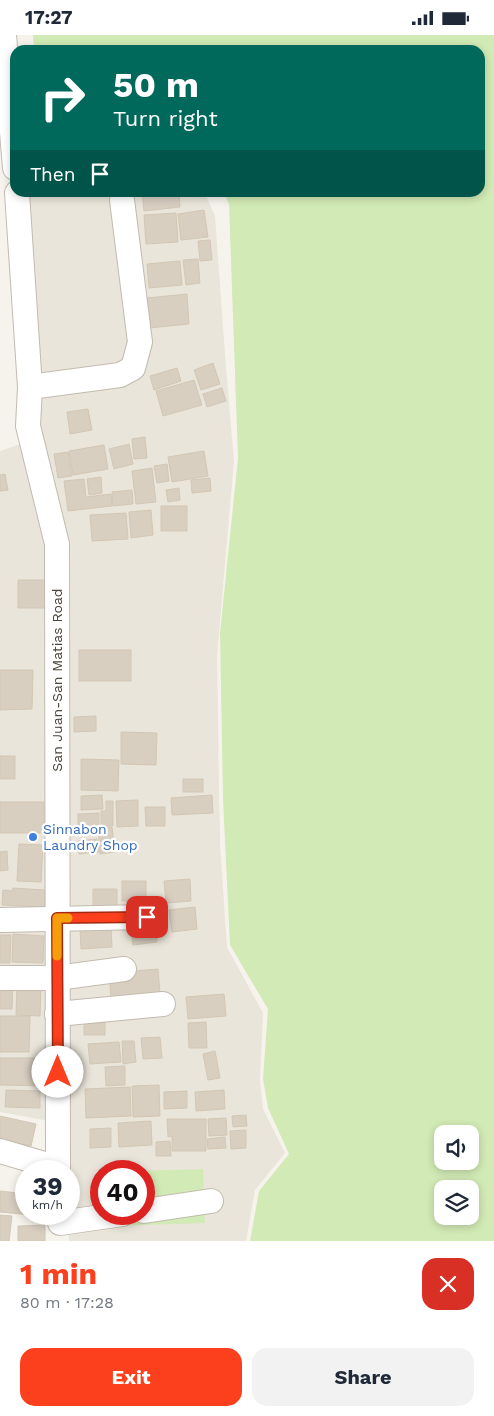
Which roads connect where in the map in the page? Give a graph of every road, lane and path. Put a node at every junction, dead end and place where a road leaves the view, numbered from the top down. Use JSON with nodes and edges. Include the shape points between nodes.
{"nodes":[{"id":1,"x":4,"y":35,"type":"edge"},
{"id":2,"x":10,"y":108,"type":"edge"},
{"id":3,"x":17,"y":197,"type":"edge"},
{"id":4,"x":122,"y":200,"type":"dead end"},
{"id":5,"x":30,"y":387,"type":"junction"},
{"id":6,"x":147,"y":917,"type":"dead end"},
{"id":7,"x":57,"y":918,"type":"junction"},
{"id":8,"x":0,"y":920,"type":"edge"},
{"id":9,"x":124,"y":969,"type":"dead end"},
{"id":10,"x":0,"y":978,"type":"edge"},
{"id":11,"x":57,"y":978,"type":"junction"},
{"id":12,"x":163,"y":1004,"type":"dead end"},
{"id":13,"x":57,"y":1014,"type":"junction"},
{"id":14,"x":0,"y":1151,"type":"edge"},
{"id":15,"x":27,"y":1160,"type":"edge"},
{"id":16,"x":58,"y":1160,"type":"edge"},
{"id":17,"x":211,"y":1201,"type":"dead end"},
{"id":18,"x":155,"y":1209,"type":"edge"},
{"id":19,"x":90,"y":1220,"type":"edge"},
{"id":20,"x":60,"y":1226,"type":"edge"}],
"edges":[{"from":1,"to":2,"type":"street"},
{"from":3,"to":5,"type":"street","name":"San Juan-San Matias Road"},
{"from":4,"to":5,"type":"street","via":[[140,342],[133,368],[120,375]]},
{"from":5,"to":7,"type":"street","name":"San Juan-San Matias Road","via":[[28,426],[57,544]]},
{"from":6,"to":7,"type":"street"},
{"from":7,"to":8,"type":"street"},
{"from":7,"to":11,"type":"street","name":"San Juan-San Matias Road"},
{"from":9,"to":11,"type":"street"},
{"from":10,"to":11,"type":"street"},
{"from":11,"to":13,"type":"street","name":"San Juan-San Matias Road"},
{"from":12,"to":13,"type":"street"},
{"from":13,"to":16,"type":"street","name":"San Juan-San Matias Road"},
{"from":14,"to":15,"type":"street"},
{"from":17,"to":18,"type":"street"},
{"from":19,"to":20,"type":"street"}]}
